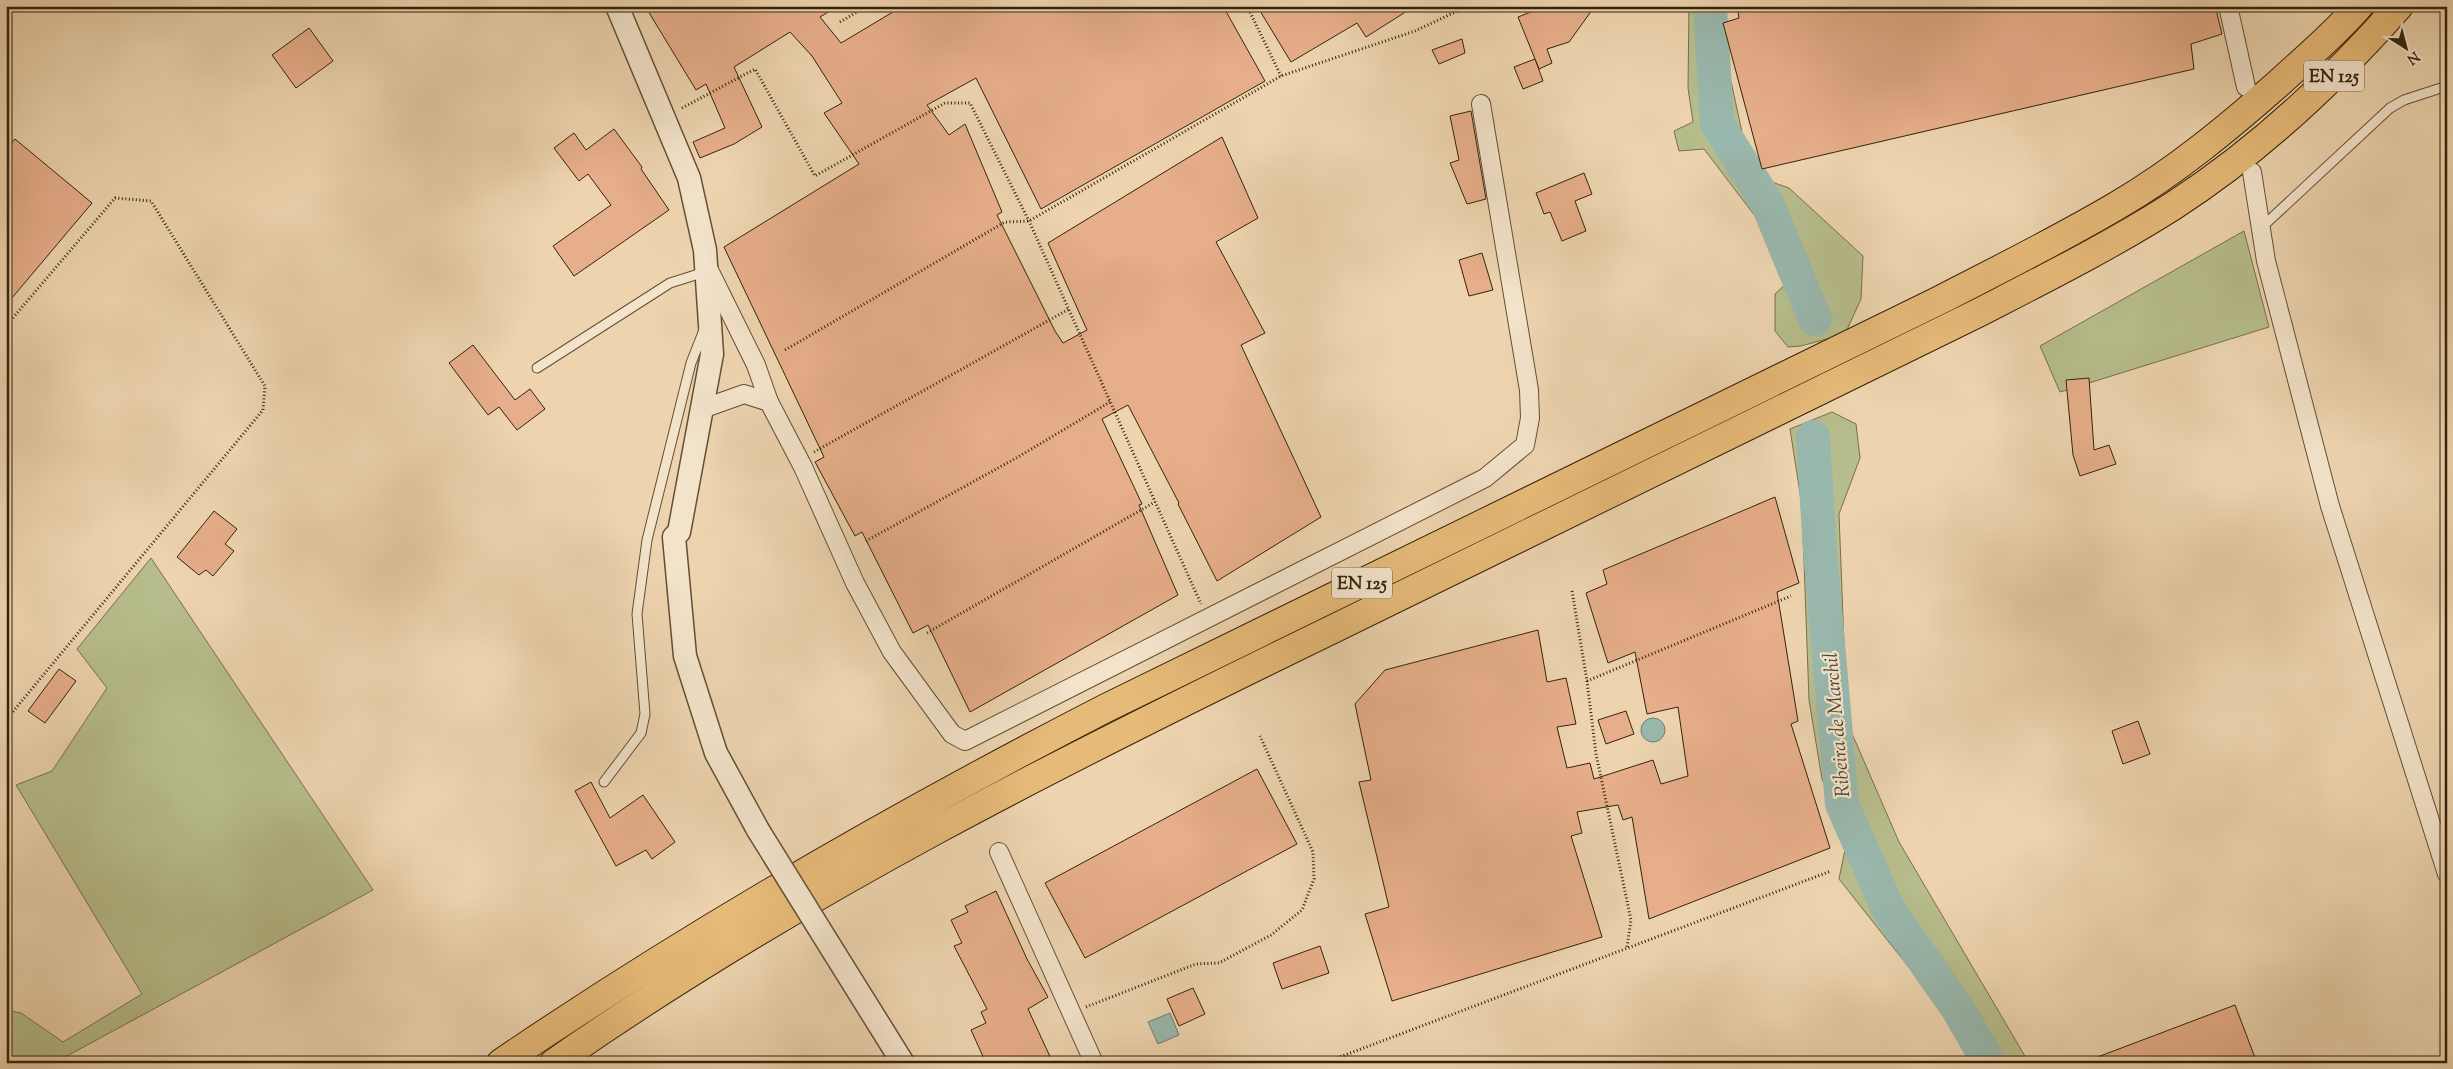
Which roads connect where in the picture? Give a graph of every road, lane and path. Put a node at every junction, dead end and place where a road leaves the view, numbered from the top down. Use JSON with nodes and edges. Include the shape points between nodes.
{"nodes":[{"id":1,"x":618,"y":6,"type":"edge"},
{"id":2,"x":867,"y":6,"type":"edge"},
{"id":3,"x":1247,"y":6,"type":"edge"},
{"id":4,"x":1468,"y":6,"type":"edge"},
{"id":5,"x":2228,"y":6,"type":"edge"},
{"id":6,"x":2359,"y":6,"type":"edge"},
{"id":7,"x":2399,"y":6,"type":"edge"},
{"id":8,"x":840,"y":22,"type":"dead end"},
{"id":9,"x":1281,"y":76,"type":"junction"},
{"id":10,"x":2447,"y":86,"type":"edge"},
{"id":11,"x":2254,"y":93,"type":"junction"},
{"id":12,"x":1481,"y":104,"type":"dead end"},
{"id":13,"x":664,"y":117,"type":"junction"},
{"id":14,"x":2244,"y":167,"type":"junction"},
{"id":15,"x":1029,"y":221,"type":"junction"},
{"id":16,"x":2261,"y":228,"type":"junction"},
{"id":17,"x":706,"y":268,"type":"junction"},
{"id":18,"x":1069,"y":309,"type":"junction"},
{"id":19,"x":709,"y":316,"type":"junction"},
{"id":20,"x":6,"y":326,"type":"edge"},
{"id":21,"x":785,"y":350,"type":"dead end"},
{"id":22,"x":537,"y":368,"type":"dead end"},
{"id":23,"x":769,"y":402,"type":"junction"},
{"id":24,"x":1110,"y":402,"type":"junction"},
{"id":25,"x":702,"y":409,"type":"junction"},
{"id":26,"x":814,"y":452,"type":"dead end"},
{"id":27,"x":1155,"y":502,"type":"junction"},
{"id":28,"x":866,"y":541,"type":"dead end"},
{"id":29,"x":1572,"y":591,"type":"dead end"},
{"id":30,"x":1791,"y":596,"type":"dead end"},
{"id":31,"x":1208,"y":618,"type":"junction"},
{"id":32,"x":927,"y":633,"type":"dead end"},
{"id":33,"x":1587,"y":681,"type":"junction"},
{"id":34,"x":6,"y":720,"type":"edge"},
{"id":35,"x":1260,"y":736,"type":"dead end"},
{"id":36,"x":604,"y":782,"type":"dead end"},
{"id":37,"x":999,"y":852,"type":"dead end"},
{"id":38,"x":1831,"y":871,"type":"dead end"},
{"id":39,"x":2447,"y":874,"type":"edge"},
{"id":40,"x":1628,"y":947,"type":"junction"},
{"id":41,"x":1071,"y":1012,"type":"junction"},
{"id":42,"x":501,"y":1063,"type":"edge"},
{"id":43,"x":554,"y":1063,"type":"edge"},
{"id":44,"x":903,"y":1063,"type":"edge"},
{"id":45,"x":1094,"y":1063,"type":"edge"},
{"id":46,"x":1324,"y":1063,"type":"edge"}],
"edges":[{"from":1,"to":13,"type":"street"},
{"from":2,"to":8,"type":"path"},
{"from":3,"to":9,"type":"path"},
{"from":4,"to":9,"type":"path","via":[[1415,31]]},
{"from":5,"to":11,"type":"street"},
{"from":6,"to":11,"type":"main road","number":"EN 125","via":[[2338,30]]},
{"from":7,"to":14,"type":"main road","number":"EN 125","via":[[2359,51],[2263,140]]},
{"from":9,"to":15,"type":"path"},
{"from":10,"to":16,"type":"lane","via":[[2390,108]]},
{"from":11,"to":42,"type":"main road","number":"EN 125","via":[[2233,123],[2174,168],[2119,205],[2037,251],[973,776],[621,982]]},
{"from":12,"to":31,"type":"street","via":[[1529,390],[1530,418],[1525,445],[1485,478]]},
{"from":13,"to":15,"type":"path","via":[[756,69],[815,176],[945,103],[970,103]]},
{"from":13,"to":17,"type":"street","via":[[689,178]]},
{"from":14,"to":16,"type":"street"},
{"from":14,"to":43,"type":"main road","number":"EN 125","via":[[2062,270],[1190,698],[915,842],[677,982]]},
{"from":15,"to":18,"type":"path"},
{"from":15,"to":21,"type":"path","via":[[1005,222]]},
{"from":16,"to":39,"type":"street","via":[[2266,261],[2330,506]]},
{"from":17,"to":19,"type":"street"},
{"from":17,"to":22,"type":"lane","via":[[670,284]]},
{"from":17,"to":23,"type":"street","via":[[756,365]]},
{"from":18,"to":24,"type":"path"},
{"from":18,"to":26,"type":"path"},
{"from":19,"to":25,"type":"street","via":[[712,354]]},
{"from":19,"to":36,"type":"lane","via":[[691,363],[647,540],[637,614],[645,714],[641,733]]},
{"from":20,"to":34,"type":"path","via":[[115,198],[151,200],[265,386],[262,410]]},
{"from":23,"to":25,"type":"street","via":[[744,394]]},
{"from":23,"to":31,"type":"street","via":[[803,467],[855,583],[892,652],[952,734],[965,741]]},
{"from":24,"to":27,"type":"path"},
{"from":24,"to":28,"type":"path"},
{"from":25,"to":44,"type":"street","bridge":true,"via":[[679,532],[674,537],[685,656],[716,753],[758,830]]},
{"from":27,"to":31,"type":"path"},
{"from":27,"to":32,"type":"path"},
{"from":29,"to":33,"type":"path"},
{"from":30,"to":33,"type":"path"},
{"from":33,"to":40,"type":"path","via":[[1596,754],[1631,920]]},
{"from":35,"to":41,"type":"path","via":[[1313,852],[1314,879],[1302,910],[1271,935],[1219,963],[1196,964]]},
{"from":37,"to":41,"type":"street"},
{"from":38,"to":40,"type":"path"},
{"from":40,"to":46,"type":"path"},
{"from":41,"to":45,"type":"street"}]}
